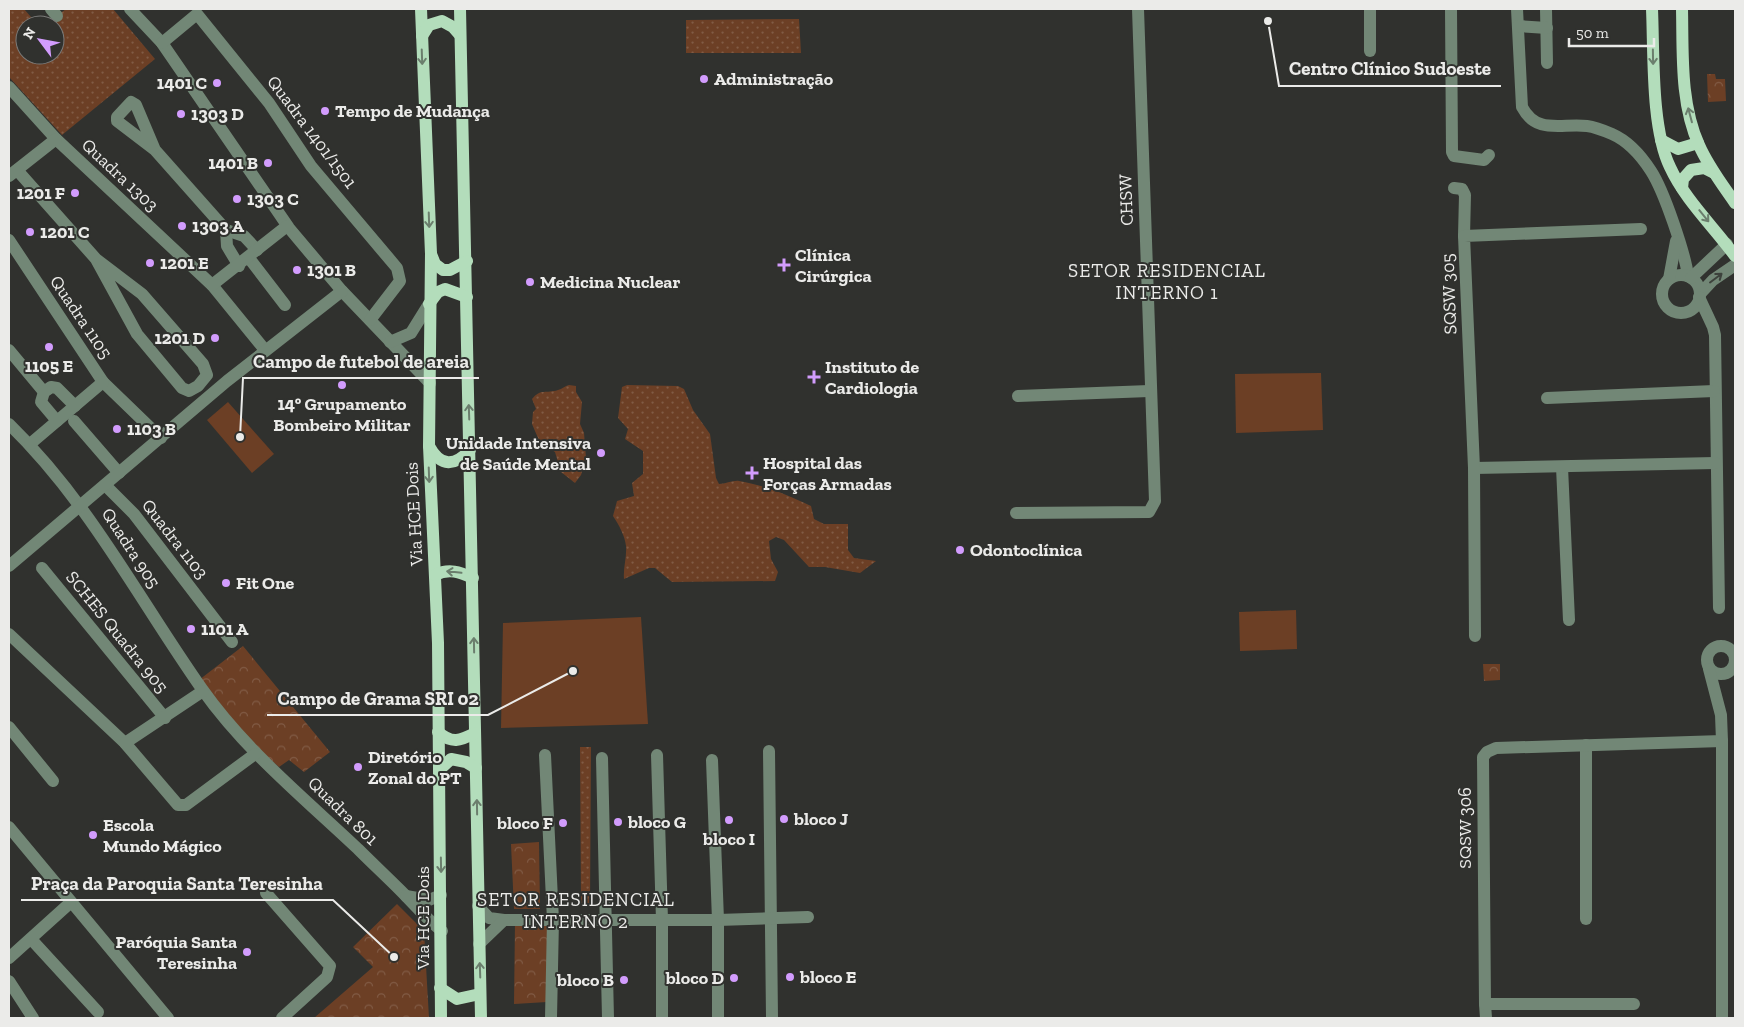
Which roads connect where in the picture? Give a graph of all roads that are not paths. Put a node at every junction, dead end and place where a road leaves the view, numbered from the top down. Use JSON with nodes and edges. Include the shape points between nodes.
{"nodes":[{"id":1,"x":130,"y":9,"type":"edge"},
{"id":2,"x":421,"y":9,"type":"edge"},
{"id":3,"x":460,"y":9,"type":"edge"},
{"id":4,"x":1138,"y":9,"type":"edge"},
{"id":5,"x":1370,"y":9,"type":"edge"},
{"id":6,"x":1452,"y":9,"type":"edge"},
{"id":7,"x":1517,"y":9,"type":"edge"},
{"id":8,"x":1546,"y":9,"type":"edge"},
{"id":9,"x":1681,"y":9,"type":"edge"},
{"id":10,"x":197,"y":10,"type":"edge"},
{"id":11,"x":1656,"y":11,"type":"edge"},
{"id":12,"x":1518,"y":26,"type":"junction"},
{"id":13,"x":1547,"y":28,"type":"junction"},
{"id":14,"x":460,"y":35,"type":"junction"},
{"id":15,"x":422,"y":36,"type":"junction"},
{"id":16,"x":162,"y":44,"type":"junction"},
{"id":17,"x":1370,"y":51,"type":"dead end"},
{"id":18,"x":1548,"y":62,"type":"dead end"},
{"id":19,"x":9,"y":87,"type":"edge"},
{"id":20,"x":56,"y":140,"type":"junction"},
{"id":21,"x":1661,"y":140,"type":"junction"},
{"id":22,"x":1698,"y":143,"type":"junction"},
{"id":23,"x":155,"y":150,"type":"dead end"},
{"id":24,"x":1490,"y":155,"type":"dead end"},
{"id":25,"x":13,"y":173,"type":"edge"},
{"id":26,"x":1714,"y":173,"type":"junction"},
{"id":27,"x":1454,"y":188,"type":"dead end"},
{"id":28,"x":1682,"y":188,"type":"junction"},
{"id":29,"x":1735,"y":203,"type":"edge"},
{"id":30,"x":287,"y":226,"type":"junction"},
{"id":31,"x":1641,"y":229,"type":"dead end"},
{"id":32,"x":226,"y":230,"type":"junction"},
{"id":33,"x":1464,"y":236,"type":"junction"},
{"id":34,"x":1677,"y":236,"type":"junction"},
{"id":35,"x":9,"y":240,"type":"edge"},
{"id":36,"x":1727,"y":244,"type":"junction"},
{"id":37,"x":431,"y":254,"type":"junction"},
{"id":38,"x":1735,"y":256,"type":"edge"},
{"id":39,"x":248,"y":258,"type":"junction"},
{"id":40,"x":96,"y":259,"type":"junction"},
{"id":41,"x":467,"y":260,"type":"junction"},
{"id":42,"x":1735,"y":265,"type":"edge"},
{"id":43,"x":1689,"y":277,"type":"junction"},
{"id":44,"x":1669,"y":279,"type":"junction"},
{"id":45,"x":212,"y":285,"type":"junction"},
{"id":46,"x":342,"y":291,"type":"junction"},
{"id":47,"x":1700,"y":296,"type":"junction"},
{"id":48,"x":467,"y":297,"type":"junction"},
{"id":49,"x":429,"y":304,"type":"junction"},
{"id":50,"x":285,"y":305,"type":"dead end"},
{"id":51,"x":1685,"y":313,"type":"junction"},
{"id":52,"x":370,"y":320,"type":"junction"},
{"id":53,"x":1713,"y":327,"type":"junction"},
{"id":54,"x":390,"y":342,"type":"junction"},
{"id":55,"x":9,"y":350,"type":"edge"},
{"id":56,"x":266,"y":350,"type":"junction"},
{"id":57,"x":103,"y":382,"type":"junction"},
{"id":58,"x":430,"y":383,"type":"junction"},
{"id":59,"x":1149,"y":391,"type":"junction"},
{"id":60,"x":1714,"y":391,"type":"junction"},
{"id":61,"x":44,"y":392,"type":"junction"},
{"id":62,"x":1018,"y":396,"type":"dead end"},
{"id":63,"x":1547,"y":398,"type":"dead end"},
{"id":64,"x":75,"y":406,"type":"junction"},
{"id":65,"x":57,"y":421,"type":"junction"},
{"id":66,"x":74,"y":422,"type":"dead end"},
{"id":67,"x":9,"y":424,"type":"edge"},
{"id":68,"x":161,"y":438,"type":"junction"},
{"id":69,"x":30,"y":444,"type":"junction"},
{"id":70,"x":429,"y":446,"type":"junction"},
{"id":71,"x":470,"y":450,"type":"junction"},
{"id":72,"x":1715,"y":463,"type":"junction"},
{"id":73,"x":1562,"y":467,"type":"junction"},
{"id":74,"x":1474,"y":468,"type":"junction"},
{"id":75,"x":119,"y":473,"type":"junction"},
{"id":76,"x":105,"y":485,"type":"junction"},
{"id":77,"x":81,"y":504,"type":"junction"},
{"id":78,"x":1016,"y":512,"type":"dead end"},
{"id":79,"x":9,"y":566,"type":"edge"},
{"id":80,"x":42,"y":568,"type":"dead end"},
{"id":81,"x":435,"y":575,"type":"junction"},
{"id":82,"x":473,"y":578,"type":"junction"},
{"id":83,"x":1719,"y":608,"type":"dead end"},
{"id":84,"x":1569,"y":620,"type":"dead end"},
{"id":85,"x":9,"y":634,"type":"edge"},
{"id":86,"x":1475,"y":636,"type":"dead end"},
{"id":87,"x":232,"y":642,"type":"dead end"},
{"id":88,"x":1733,"y":650,"type":"edge"},
{"id":89,"x":1709,"y":669,"type":"junction"},
{"id":90,"x":1731,"y":671,"type":"edge"},
{"id":91,"x":204,"y":691,"type":"junction"},
{"id":92,"x":1719,"y":702,"type":"junction"},
{"id":93,"x":165,"y":718,"type":"junction"},
{"id":94,"x":9,"y":727,"type":"edge"},
{"id":95,"x":438,"y":732,"type":"junction"},
{"id":96,"x":475,"y":733,"type":"junction"},
{"id":97,"x":1722,"y":742,"type":"junction"},
{"id":98,"x":125,"y":743,"type":"junction"},
{"id":99,"x":1586,"y":745,"type":"junction"},
{"id":100,"x":769,"y":752,"type":"dead end"},
{"id":101,"x":255,"y":754,"type":"junction"},
{"id":102,"x":545,"y":755,"type":"dead end"},
{"id":103,"x":657,"y":755,"type":"dead end"},
{"id":104,"x":602,"y":758,"type":"dead end"},
{"id":105,"x":712,"y":760,"type":"dead end"},
{"id":106,"x":476,"y":768,"type":"junction"},
{"id":107,"x":439,"y":770,"type":"junction"},
{"id":108,"x":53,"y":781,"type":"dead end"},
{"id":109,"x":9,"y":827,"type":"edge"},
{"id":110,"x":13,"y":843,"type":"edge"},
{"id":111,"x":266,"y":893,"type":"dead end"},
{"id":112,"x":441,"y":894,"type":"junction"},
{"id":113,"x":406,"y":896,"type":"junction"},
{"id":114,"x":70,"y":904,"type":"junction"},
{"id":115,"x":478,"y":906,"type":"junction"},
{"id":116,"x":808,"y":917,"type":"dead end"},
{"id":117,"x":772,"y":918,"type":"junction"},
{"id":118,"x":1586,"y":918,"type":"dead end"},
{"id":119,"x":504,"y":920,"type":"junction"},
{"id":120,"x":552,"y":920,"type":"junction"},
{"id":121,"x":662,"y":920,"type":"junction"},
{"id":122,"x":718,"y":920,"type":"junction"},
{"id":123,"x":606,"y":921,"type":"junction"},
{"id":124,"x":442,"y":931,"type":"junction"},
{"id":125,"x":31,"y":939,"type":"junction"},
{"id":126,"x":479,"y":944,"type":"junction"},
{"id":127,"x":9,"y":958,"type":"edge"},
{"id":128,"x":9,"y":981,"type":"edge"},
{"id":129,"x":440,"y":988,"type":"junction"},
{"id":130,"x":480,"y":994,"type":"junction"},
{"id":131,"x":1485,"y":1004,"type":"junction"},
{"id":132,"x":1634,"y":1004,"type":"dead end"},
{"id":133,"x":98,"y":1012,"type":"dead end"},
{"id":134,"x":33,"y":1018,"type":"edge"},
{"id":135,"x":168,"y":1018,"type":"edge"},
{"id":136,"x":282,"y":1018,"type":"edge"},
{"id":137,"x":441,"y":1018,"type":"edge"},
{"id":138,"x":481,"y":1018,"type":"edge"},
{"id":139,"x":550,"y":1018,"type":"edge"},
{"id":140,"x":608,"y":1018,"type":"edge"},
{"id":141,"x":662,"y":1018,"type":"edge"},
{"id":142,"x":718,"y":1018,"type":"edge"},
{"id":143,"x":772,"y":1018,"type":"edge"},
{"id":144,"x":1486,"y":1018,"type":"edge"},
{"id":145,"x":1722,"y":1018,"type":"edge"}],
"edges":[{"from":1,"to":16,"type":"street"},
{"from":2,"to":15,"type":"main road","name":"Via HCE Dois"},
{"from":3,"to":14,"type":"main road"},
{"from":4,"to":59,"type":"street","name":"CHSW"},
{"from":5,"to":17,"type":"street"},
{"from":6,"to":24,"type":"street","via":[[1452,152],[1454,156],[1484,160]]},
{"from":7,"to":12,"type":"street"},
{"from":8,"to":13,"type":"street"},
{"from":22,"to":9,"type":"main road","one_way":true,"via":[[1684,86]]},
{"from":10,"to":16,"type":"street"},
{"from":10,"to":52,"type":"street","name":"Quadra 1401/1501","via":[[270,103],[311,166],[397,268],[400,281]]},
{"from":11,"to":21,"type":"main road","one_way":true,"via":[[1654,82]]},
{"from":12,"to":13,"type":"street"},
{"from":12,"to":34,"type":"street","via":[[1522,107],[1526,114],[1543,126],[1587,126],[1620,138],[1651,172]]},
{"from":13,"to":18,"type":"street"},
{"from":14,"to":15,"type":"main road","via":[[442,21],[429,26]]},
{"from":14,"to":41,"type":"main road"},
{"from":15,"to":37,"type":"main road","name":"Via HCE Dois","one_way":true},
{"from":16,"to":30,"type":"street"},
{"from":19,"to":20,"type":"street","name":"Quadra 1303"},
{"from":20,"to":25,"type":"street"},
{"from":20,"to":45,"type":"street","name":"Quadra 1303"},
{"from":21,"to":22,"type":"main road","via":[[1678,149]]},
{"from":21,"to":28,"type":"main road","via":[[1669,167]]},
{"from":22,"to":26,"type":"main road"},
{"from":23,"to":32,"type":"street"},
{"from":25,"to":40,"type":"street"},
{"from":26,"to":28,"type":"main road","via":[[1704,168],[1691,170],[1683,179]]},
{"from":26,"to":29,"type":"main road"},
{"from":27,"to":33,"type":"street","via":[[1462,189],[1465,195]]},
{"from":28,"to":36,"type":"main road","one_way":true},
{"from":30,"to":39,"type":"street"},
{"from":30,"to":46,"type":"street"},
{"from":31,"to":33,"type":"street","name":"SQSW 305"},
{"from":32,"to":39,"type":"street","via":[[227,246]]},
{"from":32,"to":39,"type":"street","via":[[244,236]]},
{"from":33,"to":74,"type":"street","name":"SQSW 305"},
{"from":34,"to":43,"type":"street"},
{"from":34,"to":44,"type":"street"},
{"from":35,"to":57,"type":"street","name":"Quadra 1105"},
{"from":36,"to":38,"type":"main road"},
{"from":36,"to":43,"type":"street"},
{"from":37,"to":41,"type":"main road","via":[[442,270],[450,270]]},
{"from":37,"to":49,"type":"main road","name":"Via HCE Dois"},
{"from":39,"to":45,"type":"street"},
{"from":39,"to":50,"type":"street"},
{"from":40,"to":40,"type":"street","via":[[137,334],[182,388],[189,391],[198,386],[207,375],[203,364],[142,294]]},
{"from":41,"to":48,"type":"main road"},
{"from":47,"to":42,"type":"street","one_way":true,"via":[[1713,280]]},
{"from":43,"to":44,"type":"street","via":[[1679,275]]},
{"from":43,"to":47,"type":"street","via":[[1699,288]]},
{"from":44,"to":51,"type":"street","via":[[1662,290],[1663,303],[1672,312]]},
{"from":45,"to":56,"type":"street","name":"Quadra 1303"},
{"from":46,"to":52,"type":"street"},
{"from":46,"to":56,"type":"street"},
{"from":47,"to":51,"type":"street","via":[[1696,306]]},
{"from":47,"to":53,"type":"street"},
{"from":48,"to":49,"type":"main road","via":[[445,288]]},
{"from":71,"to":48,"type":"main road","one_way":true},
{"from":49,"to":54,"type":"street","via":[[411,333]]},
{"from":49,"to":58,"type":"main road","name":"Via HCE Dois"},
{"from":51,"to":53,"type":"street"},
{"from":52,"to":54,"type":"street"},
{"from":53,"to":60,"type":"street"},
{"from":54,"to":58,"type":"street"},
{"from":55,"to":61,"type":"street"},
{"from":56,"to":68,"type":"street"},
{"from":57,"to":64,"type":"street","name":"Quadra 1105"},
{"from":57,"to":68,"type":"street"},
{"from":58,"to":70,"type":"main road","name":"Via HCE Dois"},
{"from":59,"to":62,"type":"street"},
{"from":59,"to":78,"type":"street","name":"CHSW","via":[[1155,501],[1151,510]]},
{"from":60,"to":63,"type":"street"},
{"from":60,"to":72,"type":"street"},
{"from":61,"to":64,"type":"street","via":[[51,387],[57,388]]},
{"from":61,"to":65,"type":"street","via":[[41,402]]},
{"from":64,"to":65,"type":"street","name":"Quadra 1105"},
{"from":65,"to":69,"type":"street","name":"Quadra 1105"},
{"from":66,"to":75,"type":"street"},
{"from":67,"to":69,"type":"street"},
{"from":68,"to":75,"type":"street"},
{"from":69,"to":77,"type":"street"},
{"from":70,"to":71,"type":"main road","via":[[437,458],[449,462],[462,459]]},
{"from":70,"to":81,"type":"main road","name":"Via HCE Dois","one_way":true},
{"from":71,"to":82,"type":"main road"},
{"from":72,"to":73,"type":"street"},
{"from":72,"to":83,"type":"street"},
{"from":73,"to":74,"type":"street"},
{"from":73,"to":84,"type":"street"},
{"from":74,"to":86,"type":"street","name":"SQSW 305"},
{"from":75,"to":76,"type":"street"},
{"from":76,"to":77,"type":"street"},
{"from":76,"to":87,"type":"street","name":"Quadra 1103","via":[[134,514]]},
{"from":77,"to":79,"type":"street","name":"Quadra 905"},
{"from":77,"to":91,"type":"street","name":"Quadra 905"},
{"from":80,"to":93,"type":"street","name":"SCHES Quadra 905"},
{"from":82,"to":81,"type":"main road","one_way":true,"via":[[450,570]]},
{"from":81,"to":95,"type":"main road","name":"Via HCE Dois"},
{"from":96,"to":82,"type":"main road","one_way":true},
{"from":85,"to":98,"type":"street"},
{"from":88,"to":89,"type":"street","via":[[1720,645],[1712,648],[1706,660]]},
{"from":88,"to":90,"type":"street","via":[[1735,662]]},
{"from":89,"to":90,"type":"street","via":[[1720,674]]},
{"from":89,"to":92,"type":"street"},
{"from":90,"to":92,"type":"street"},
{"from":91,"to":93,"type":"street"},
{"from":91,"to":101,"type":"street","name":"Quadra 905"},
{"from":92,"to":97,"type":"street"},
{"from":93,"to":98,"type":"street"},
{"from":94,"to":108,"type":"street"},
{"from":95,"to":96,"type":"main road","via":[[453,742]]},
{"from":95,"to":107,"type":"main road","name":"Via HCE Dois"},
{"from":96,"to":106,"type":"main road"},
{"from":97,"to":99,"type":"street","name":"SQSW 306"},
{"from":97,"to":145,"type":"street"},
{"from":98,"to":101,"type":"street","via":[[182,806]]},
{"from":99,"to":118,"type":"street"},
{"from":99,"to":131,"type":"street","name":"SQSW 306","via":[[1496,748],[1483,757]]},
{"from":100,"to":117,"type":"street"},
{"from":101,"to":113,"type":"street","name":"Quadra 801"},
{"from":102,"to":120,"type":"street"},
{"from":103,"to":121,"type":"street"},
{"from":104,"to":123,"type":"street"},
{"from":105,"to":122,"type":"street"},
{"from":106,"to":107,"type":"main road","via":[[452,759]]},
{"from":115,"to":106,"type":"main road","one_way":true},
{"from":107,"to":112,"type":"main road","name":"Via HCE Dois","one_way":true},
{"from":109,"to":110,"type":"street"},
{"from":110,"to":114,"type":"street"},
{"from":111,"to":136,"type":"street","via":[[330,966],[327,977]]},
{"from":112,"to":113,"type":"street","via":[[429,900]]},
{"from":112,"to":124,"type":"main road","name":"Via HCE Dois"},
{"from":113,"to":124,"type":"street","name":"Quadra 801","via":[[424,918]]},
{"from":114,"to":125,"type":"street"},
{"from":114,"to":135,"type":"street"},
{"from":115,"to":119,"type":"street","via":[[489,918]]},
{"from":115,"to":126,"type":"main road"},
{"from":116,"to":117,"type":"street"},
{"from":117,"to":122,"type":"street"},
{"from":117,"to":143,"type":"street"},
{"from":119,"to":120,"type":"street"},
{"from":119,"to":126,"type":"street"},
{"from":120,"to":123,"type":"street"},
{"from":120,"to":139,"type":"street"},
{"from":121,"to":122,"type":"street"},
{"from":121,"to":123,"type":"street"},
{"from":121,"to":141,"type":"street"},
{"from":122,"to":142,"type":"street"},
{"from":123,"to":140,"type":"street"},
{"from":124,"to":129,"type":"main road","name":"Via HCE Dois"},
{"from":125,"to":127,"type":"street"},
{"from":125,"to":133,"type":"street"},
{"from":130,"to":126,"type":"main road","one_way":true},
{"from":128,"to":134,"type":"street"},
{"from":129,"to":130,"type":"main road","via":[[457,999]]},
{"from":129,"to":137,"type":"main road","name":"Via HCE Dois"},
{"from":130,"to":138,"type":"main road"},
{"from":131,"to":132,"type":"street"},
{"from":131,"to":144,"type":"street","name":"SQSW 306"}]}
